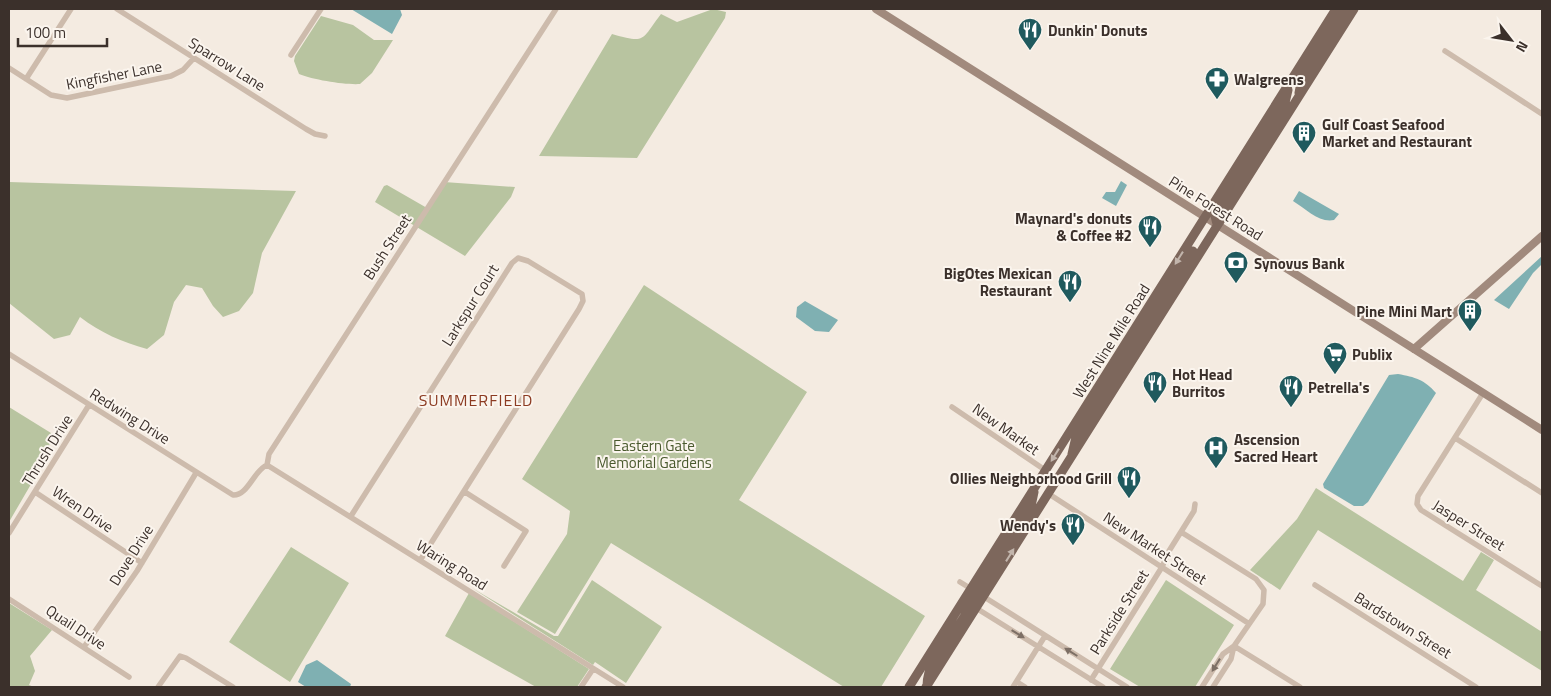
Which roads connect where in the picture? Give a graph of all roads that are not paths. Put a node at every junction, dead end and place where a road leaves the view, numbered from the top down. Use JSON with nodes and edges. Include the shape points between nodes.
{"nodes":[{"id":1,"x":71,"y":9,"type":"edge"},
{"id":2,"x":117,"y":9,"type":"edge"},
{"id":3,"x":321,"y":9,"type":"edge"},
{"id":4,"x":556,"y":9,"type":"edge"},
{"id":5,"x":876,"y":9,"type":"edge"},
{"id":6,"x":1336,"y":9,"type":"edge"},
{"id":7,"x":1344,"y":9,"type":"edge"},
{"id":8,"x":1354,"y":9,"type":"edge"},
{"id":9,"x":1445,"y":51,"type":"dead end"},
{"id":10,"x":291,"y":55,"type":"dead end"},
{"id":11,"x":194,"y":58,"type":"junction"},
{"id":12,"x":9,"y":68,"type":"edge"},
{"id":13,"x":26,"y":79,"type":"junction"},
{"id":14,"x":1289,"y":84,"type":"junction"},
{"id":15,"x":1300,"y":94,"type":"junction"},
{"id":16,"x":1542,"y":114,"type":"edge"},
{"id":17,"x":325,"y":136,"type":"dead end"},
{"id":18,"x":1205,"y":217,"type":"junction"},
{"id":19,"x":1217,"y":224,"type":"junction"},
{"id":20,"x":1542,"y":236,"type":"edge"},
{"id":21,"x":1414,"y":349,"type":"junction"},
{"id":22,"x":9,"y":354,"type":"edge"},
{"id":23,"x":1483,"y":393,"type":"junction"},
{"id":24,"x":89,"y":405,"type":"junction"},
{"id":25,"x":952,"y":407,"type":"dead end"},
{"id":26,"x":1542,"y":430,"type":"edge"},
{"id":27,"x":1455,"y":438,"type":"junction"},
{"id":28,"x":1070,"y":461,"type":"junction"},
{"id":29,"x":267,"y":465,"type":"junction"},
{"id":30,"x":1045,"y":470,"type":"junction"},
{"id":31,"x":196,"y":473,"type":"junction"},
{"id":32,"x":35,"y":492,"type":"junction"},
{"id":33,"x":465,"y":492,"type":"junction"},
{"id":34,"x":1542,"y":493,"type":"edge"},
{"id":35,"x":1049,"y":494,"type":"junction"},
{"id":36,"x":239,"y":495,"type":"joint"},
{"id":37,"x":1195,"y":504,"type":"dead end"},
{"id":38,"x":351,"y":516,"type":"junction"},
{"id":39,"x":1180,"y":532,"type":"junction"},
{"id":40,"x":9,"y":533,"type":"edge"},
{"id":41,"x":420,"y":559,"type":"junction"},
{"id":42,"x":142,"y":563,"type":"junction"},
{"id":43,"x":504,"y":566,"type":"dead end"},
{"id":44,"x":1162,"y":567,"type":"junction"},
{"id":45,"x":960,"y":582,"type":"dead end"},
{"id":46,"x":1315,"y":585,"type":"dead end"},
{"id":47,"x":1542,"y":586,"type":"edge"},
{"id":48,"x":977,"y":592,"type":"junction"},
{"id":49,"x":9,"y":599,"type":"edge"},
{"id":50,"x":976,"y":608,"type":"junction"},
{"id":51,"x":1248,"y":623,"type":"junction"},
{"id":52,"x":1045,"y":636,"type":"junction"},
{"id":53,"x":1234,"y":646,"type":"junction"},
{"id":54,"x":84,"y":647,"type":"junction"},
{"id":55,"x":1039,"y":647,"type":"junction"},
{"id":56,"x":593,"y":669,"type":"junction"},
{"id":57,"x":1098,"y":669,"type":"junction"},
{"id":58,"x":129,"y":678,"type":"dead end"},
{"id":59,"x":1091,"y":680,"type":"junction"},
{"id":60,"x":1015,"y":685,"type":"edge"},
{"id":61,"x":158,"y":687,"type":"edge"},
{"id":62,"x":233,"y":687,"type":"edge"},
{"id":63,"x":581,"y":687,"type":"edge"},
{"id":64,"x":623,"y":687,"type":"edge"},
{"id":65,"x":909,"y":687,"type":"edge"},
{"id":66,"x":926,"y":687,"type":"edge"},
{"id":67,"x":1025,"y":687,"type":"edge"},
{"id":68,"x":1103,"y":687,"type":"edge"},
{"id":69,"x":1127,"y":687,"type":"edge"},
{"id":70,"x":1202,"y":687,"type":"edge"},
{"id":71,"x":1213,"y":687,"type":"edge"},
{"id":72,"x":1300,"y":687,"type":"edge"},
{"id":73,"x":1476,"y":687,"type":"edge"}],
"edges":[{"from":1,"to":13,"type":"street"},
{"from":2,"to":11,"type":"street","name":"Sparrow Lane"},
{"from":3,"to":10,"type":"street"},
{"from":4,"to":29,"type":"street","name":"Bush Street","via":[[269,454]]},
{"from":5,"to":18,"type":"main road","name":"Pine Forest Road"},
{"from":6,"to":14,"type":"main road","name":"West Nine Mile Road"},
{"from":7,"to":15,"type":"main road","via":[[1302,78]]},
{"from":8,"to":15,"type":"main road","name":"West Nine Mile Road"},
{"from":9,"to":16,"type":"street"},
{"from":11,"to":13,"type":"street","name":"Kingfisher Lane","via":[[172,76],[67,98],[51,95]]},
{"from":11,"to":17,"type":"street","name":"Sparrow Lane","via":[[306,129]]},
{"from":12,"to":13,"type":"street","name":"Kingfisher Lane"},
{"from":14,"to":18,"type":"main road","name":"West Nine Mile Road"},
{"from":14,"to":19,"type":"main road","via":[[1285,103],[1217,210]]},
{"from":15,"to":19,"type":"main road","name":"West Nine Mile Road"},
{"from":18,"to":19,"type":"main road","name":"Pine Forest Road"},
{"from":18,"to":28,"type":"main road","via":[[1208,224],[1205,233],[1076,437]]},
{"from":18,"to":30,"type":"main road","name":"West Nine Mile Road","one_way":true},
{"from":19,"to":21,"type":"main road","name":"Pine Forest Road"},
{"from":19,"to":28,"type":"main road","name":"West Nine Mile Road"},
{"from":20,"to":21,"type":"main road"},
{"from":21,"to":23,"type":"main road","name":"Pine Forest Road"},
{"from":22,"to":24,"type":"street","name":"Redwing Drive"},
{"from":23,"to":26,"type":"main road","name":"Pine Forest Road"},
{"from":23,"to":27,"type":"street","name":"Jasper Street"},
{"from":24,"to":31,"type":"street","name":"Redwing Drive"},
{"from":24,"to":32,"type":"street","name":"Thrush Drive"},
{"from":25,"to":30,"type":"street","name":"New Market"},
{"from":27,"to":34,"type":"street"},
{"from":27,"to":47,"type":"street","name":"Jasper Street","via":[[1418,496],[1419,507]]},
{"from":28,"to":35,"type":"main road","name":"West Nine Mile Road"},
{"from":29,"to":36,"type":"street","name":"Bush Street"},
{"from":29,"to":38,"type":"street","name":"Waring Road"},
{"from":30,"to":48,"type":"main road","name":"West Nine Mile Road"},
{"from":31,"to":36,"type":"street","name":"Redwing Drive","via":[[233,495]]},
{"from":31,"to":42,"type":"street","name":"Dove Drive"},
{"from":32,"to":40,"type":"street","name":"Thrush Drive"},
{"from":32,"to":42,"type":"street","name":"Wren Drive"},
{"from":33,"to":38,"type":"street","name":"Larkspur Court","via":[[583,302],[582,294],[518,258]]},
{"from":33,"to":41,"type":"street","name":"Larkspur Court"},
{"from":33,"to":43,"type":"street","via":[[526,531]]},
{"from":35,"to":44,"type":"street","name":"New Market Street"},
{"from":48,"to":35,"type":"main road","name":"West Nine Mile Road","one_way":true},
{"from":37,"to":39,"type":"street","name":"Parkside Street"},
{"from":38,"to":41,"type":"street","name":"Waring Road"},
{"from":39,"to":44,"type":"street","name":"Parkside Street"},
{"from":39,"to":51,"type":"street","via":[[1262,585],[1265,594],[1263,604]]},
{"from":41,"to":56,"type":"street","name":"Waring Road"},
{"from":42,"to":54,"type":"street","name":"Dove Drive"},
{"from":44,"to":51,"type":"street","name":"New Market Street"},
{"from":44,"to":57,"type":"street","name":"Parkside Street"},
{"from":45,"to":48,"type":"street"},
{"from":46,"to":73,"type":"street","name":"Bardstown Street"},
{"from":48,"to":50,"type":"main road"},
{"from":48,"to":52,"type":"street"},
{"from":48,"to":65,"type":"main road","name":"West Nine Mile Road"},
{"from":48,"to":66,"type":"main road","via":[[927,672]]},
{"from":49,"to":54,"type":"street","name":"Quail Drive"},
{"from":50,"to":55,"type":"street","one_way":true},
{"from":50,"to":66,"type":"main road"},
{"from":51,"to":53,"type":"street"},
{"from":52,"to":55,"type":"street"},
{"from":57,"to":52,"type":"street","one_way":true},
{"from":53,"to":70,"type":"street","one_way":true,"via":[[1223,654]]},
{"from":53,"to":71,"type":"street","via":[[1231,659]]},
{"from":53,"to":72,"type":"street"},
{"from":54,"to":58,"type":"street","name":"Quail Drive"},
{"from":55,"to":59,"type":"street"},
{"from":55,"to":60,"type":"street"},
{"from":56,"to":63,"type":"street"},
{"from":56,"to":64,"type":"street","name":"Waring Road"},
{"from":57,"to":59,"type":"street","name":"Parkside Street"},
{"from":57,"to":69,"type":"street"},
{"from":59,"to":68,"type":"street"},
{"from":60,"to":67,"type":"street"},
{"from":61,"to":62,"type":"street","via":[[180,656]]}]}
